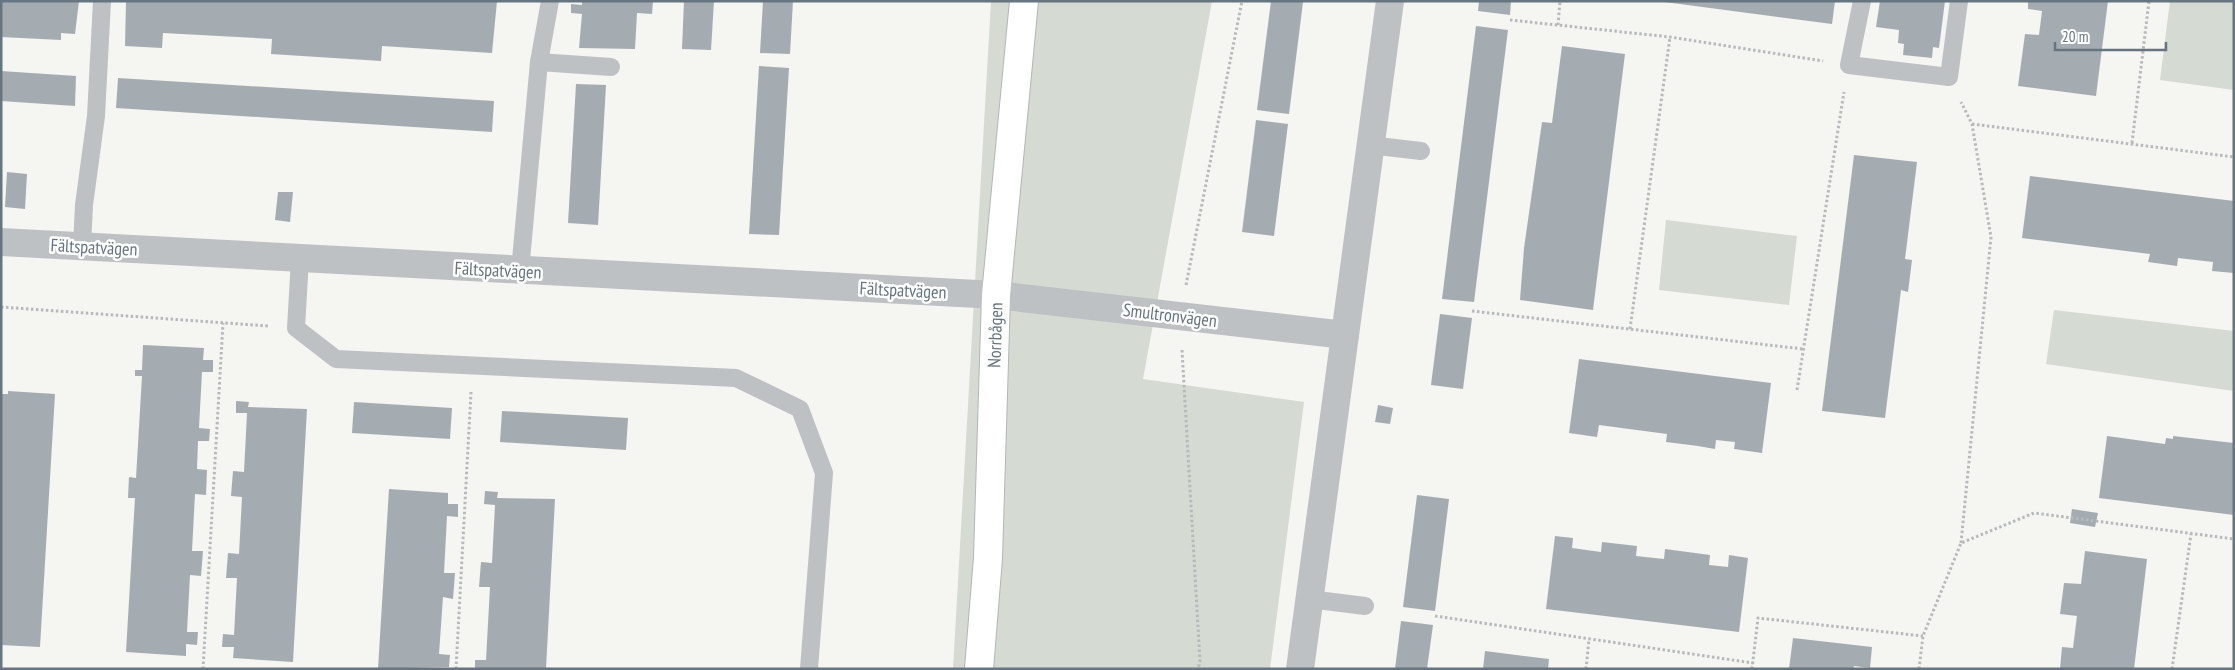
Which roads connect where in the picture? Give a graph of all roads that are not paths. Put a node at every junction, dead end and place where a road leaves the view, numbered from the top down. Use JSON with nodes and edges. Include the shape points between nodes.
{"nodes":[{"id":1,"x":102,"y":1,"type":"edge"},
{"id":2,"x":550,"y":1,"type":"edge"},
{"id":3,"x":1024,"y":1,"type":"edge"},
{"id":4,"x":1390,"y":1,"type":"edge"},
{"id":5,"x":1862,"y":1,"type":"edge"},
{"id":6,"x":1959,"y":1,"type":"edge"},
{"id":7,"x":539,"y":62,"type":"junction"},
{"id":8,"x":612,"y":67,"type":"dead end"},
{"id":9,"x":1370,"y":145,"type":"junction"},
{"id":10,"x":1421,"y":151,"type":"dead end"},
{"id":11,"x":1,"y":242,"type":"edge"},
{"id":12,"x":82,"y":246,"type":"junction"},
{"id":13,"x":300,"y":259,"type":"junction"},
{"id":14,"x":520,"y":271,"type":"junction"},
{"id":15,"x":996,"y":295,"type":"junction"},
{"id":16,"x":1345,"y":335,"type":"junction"},
{"id":17,"x":1308,"y":599,"type":"junction"},
{"id":18,"x":1365,"y":606,"type":"dead end"},
{"id":19,"x":809,"y":669,"type":"edge"},
{"id":20,"x":978,"y":669,"type":"edge"},
{"id":21,"x":1300,"y":669,"type":"edge"}],
"edges":[{"from":1,"to":12,"type":"lane","via":[[96,116]]},
{"from":2,"to":7,"type":"lane"},
{"from":3,"to":15,"type":"street","name":"Norrbågen"},
{"from":4,"to":9,"type":"street"},
{"from":5,"to":6,"type":"lane","via":[[1849,65],[1949,76]]},
{"from":7,"to":8,"type":"lane"},
{"from":7,"to":14,"type":"lane"},
{"from":9,"to":10,"type":"lane"},
{"from":9,"to":16,"type":"street"},
{"from":11,"to":12,"type":"street","name":"Fältspatvägen"},
{"from":12,"to":13,"type":"street","name":"Fältspatvägen"},
{"from":13,"to":14,"type":"street","name":"Fältspatvägen"},
{"from":13,"to":19,"type":"lane","via":[[296,328],[336,358],[736,378],[800,409],[824,473]]},
{"from":14,"to":15,"type":"street","name":"Fältspatvägen"},
{"from":15,"to":16,"type":"street","name":"Smultronvägen"},
{"from":15,"to":20,"type":"street","name":"Norrbågen","via":[[988,558]]},
{"from":16,"to":17,"type":"street"},
{"from":17,"to":18,"type":"lane"},
{"from":17,"to":21,"type":"street"}]}
